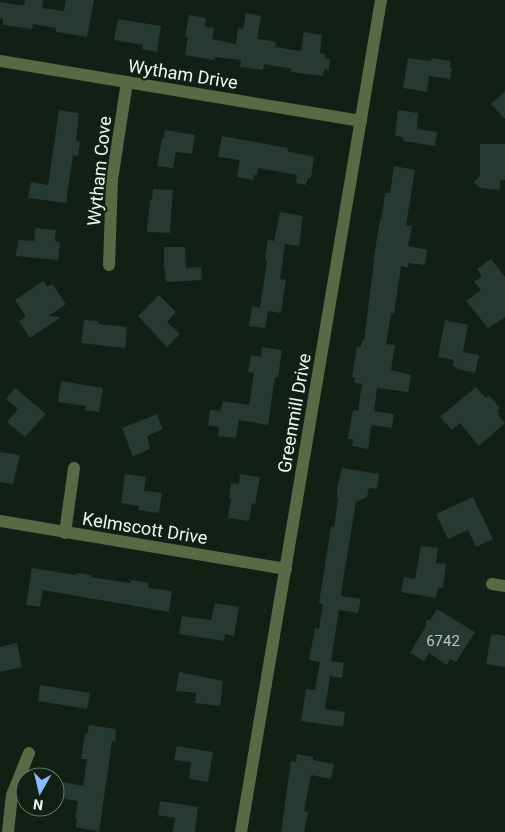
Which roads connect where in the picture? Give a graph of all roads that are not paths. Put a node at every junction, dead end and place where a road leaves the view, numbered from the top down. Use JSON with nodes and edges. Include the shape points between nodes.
{"nodes":[{"id":1,"x":380,"y":0,"type":"edge"},
{"id":2,"x":0,"y":61,"type":"edge"},
{"id":3,"x":127,"y":82,"type":"junction"},
{"id":4,"x":361,"y":121,"type":"junction"},
{"id":5,"x":109,"y":265,"type":"dead end"},
{"id":6,"x":74,"y":468,"type":"dead end"},
{"id":7,"x":0,"y":521,"type":"edge"},
{"id":8,"x":65,"y":533,"type":"junction"},
{"id":9,"x":286,"y":569,"type":"junction"},
{"id":10,"x":492,"y":584,"type":"dead end"},
{"id":11,"x":505,"y":586,"type":"edge"},
{"id":12,"x":29,"y":753,"type":"dead end"},
{"id":13,"x":8,"y":832,"type":"edge"},
{"id":14,"x":241,"y":832,"type":"edge"}],
"edges":[{"from":1,"to":4,"type":"street","name":"Greenmill Drive"},
{"from":2,"to":3,"type":"street","name":"Wytham Drive"},
{"from":3,"to":4,"type":"street","name":"Wytham Drive"},
{"from":3,"to":5,"type":"street","name":"Wytham Cove","via":[[112,180]]},
{"from":4,"to":9,"type":"street","name":"Greenmill Drive"},
{"from":6,"to":8,"type":"street"},
{"from":7,"to":8,"type":"street","name":"Kelmscott Drive"},
{"from":8,"to":9,"type":"street","name":"Kelmscott Drive"},
{"from":9,"to":14,"type":"street","name":"Greenmill Drive"},
{"from":10,"to":11,"type":"street"},
{"from":12,"to":13,"type":"street","via":[[12,795]]}]}
